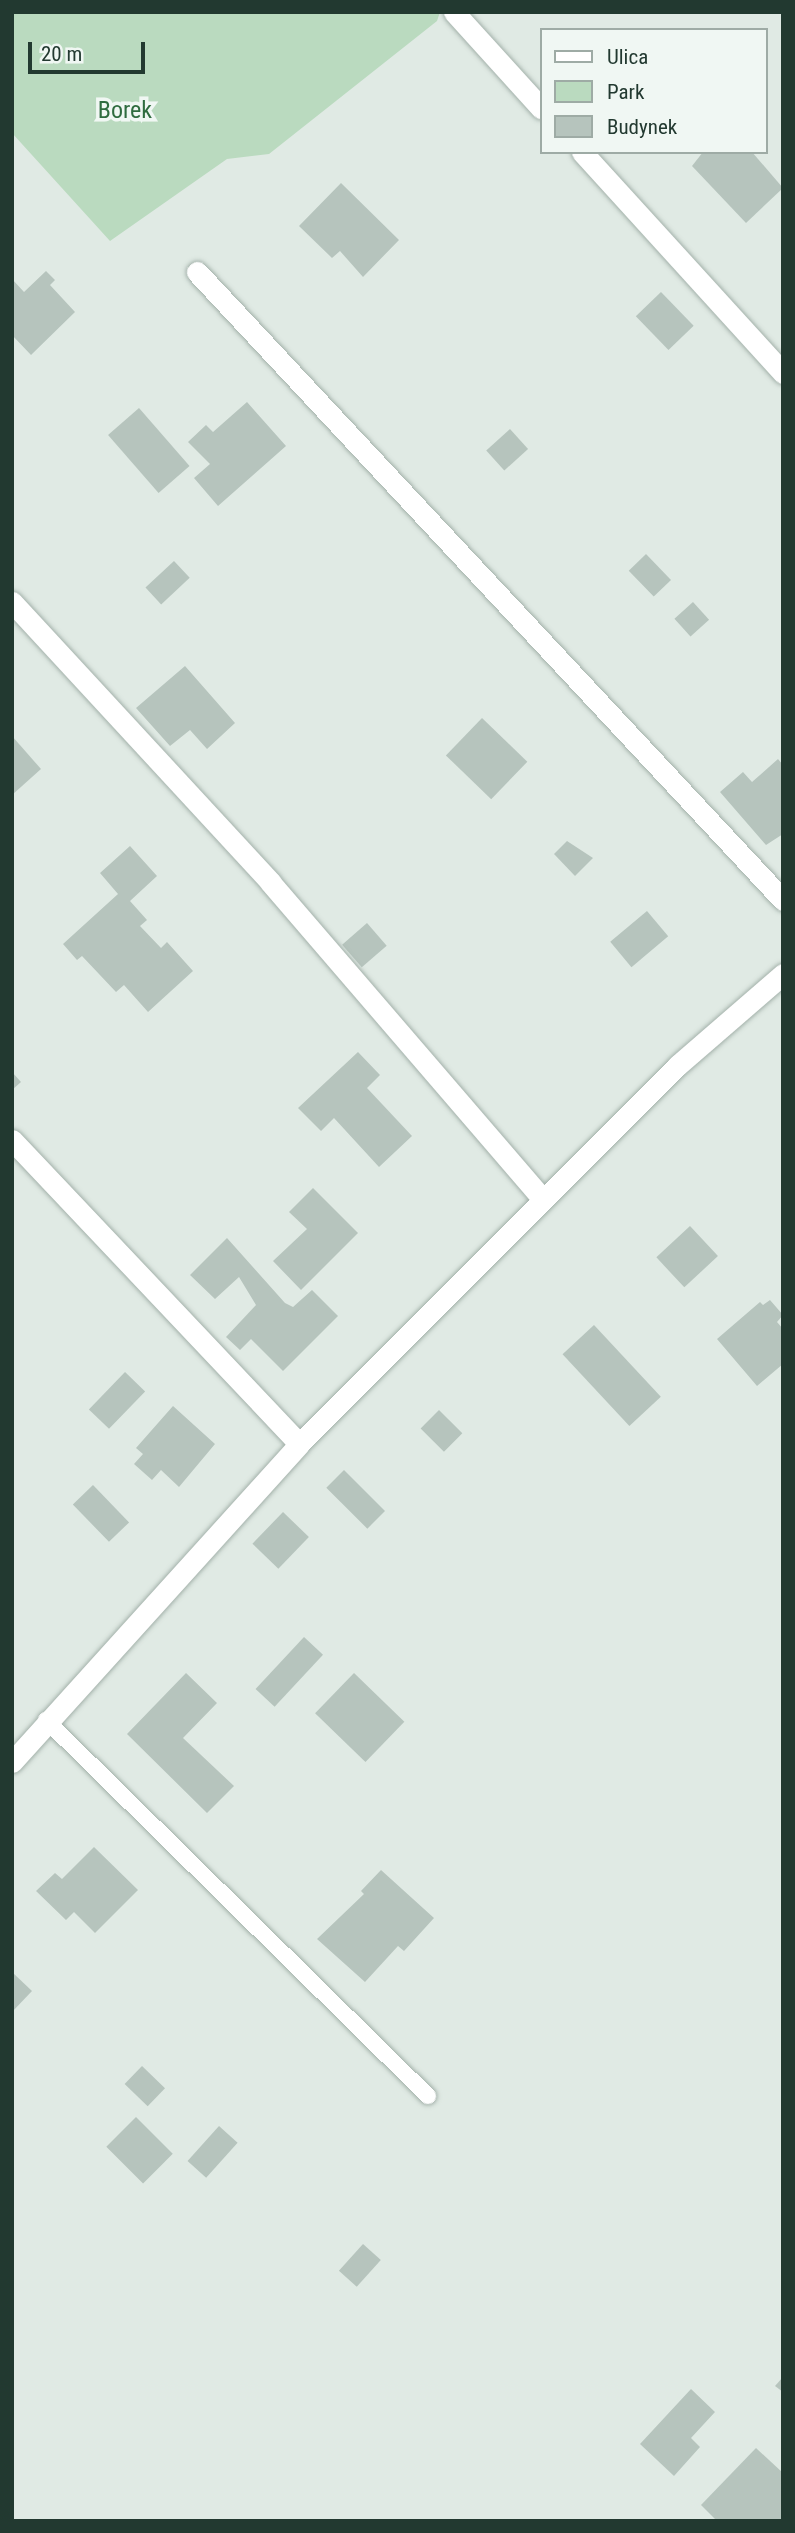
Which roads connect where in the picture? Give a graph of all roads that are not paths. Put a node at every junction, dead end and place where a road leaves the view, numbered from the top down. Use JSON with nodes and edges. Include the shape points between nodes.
{"nodes":[{"id":1,"x":454,"y":12,"type":"edge"},
{"id":2,"x":540,"y":107,"type":"edge"},
{"id":3,"x":584,"y":154,"type":"edge"},
{"id":4,"x":197,"y":272,"type":"dead end"},
{"id":5,"x":783,"y":373,"type":"edge"},
{"id":6,"x":12,"y":602,"type":"edge"},
{"id":7,"x":783,"y":900,"type":"edge"},
{"id":8,"x":783,"y":974,"type":"edge"},
{"id":9,"x":12,"y":1140,"type":"edge"},
{"id":10,"x":542,"y":1198,"type":"junction"},
{"id":11,"x":299,"y":1444,"type":"junction"},
{"id":12,"x":46,"y":1720,"type":"junction"},
{"id":13,"x":12,"y":1762,"type":"edge"},
{"id":14,"x":428,"y":2096,"type":"dead end"}],
"edges":[{"from":1,"to":2,"type":"street"},
{"from":3,"to":5,"type":"street"},
{"from":4,"to":7,"type":"street"},
{"from":6,"to":10,"type":"street","via":[[270,882]]},
{"from":8,"to":10,"type":"street","via":[[678,1065]]},
{"from":9,"to":11,"type":"street"},
{"from":10,"to":11,"type":"street"},
{"from":11,"to":12,"type":"street"},
{"from":12,"to":13,"type":"street"},
{"from":12,"to":14,"type":"lane"}]}
